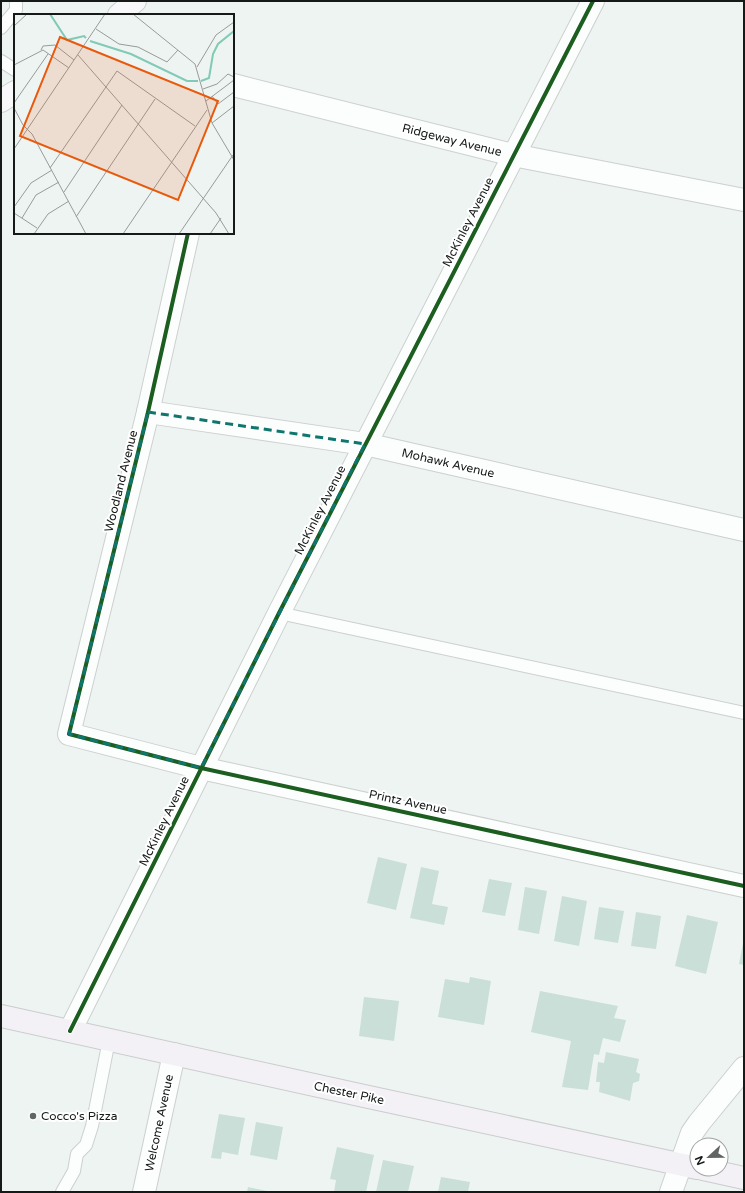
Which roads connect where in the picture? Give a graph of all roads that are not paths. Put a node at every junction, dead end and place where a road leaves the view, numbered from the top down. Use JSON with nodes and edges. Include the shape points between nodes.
{"nodes":[{"id":1,"x":16,"y":1,"type":"edge"},
{"id":2,"x":135,"y":1,"type":"edge"},
{"id":3,"x":593,"y":1,"type":"edge"},
{"id":4,"x":120,"y":14,"type":"edge"},
{"id":5,"x":1,"y":28,"type":"edge"},
{"id":6,"x":1,"y":61,"type":"edge"},
{"id":7,"x":14,"y":69,"type":"edge"},
{"id":8,"x":234,"y":85,"type":"edge"},
{"id":9,"x":14,"y":93,"type":"edge"},
{"id":10,"x":1,"y":101,"type":"edge"},
{"id":11,"x":513,"y":155,"type":"junction"},
{"id":12,"x":744,"y":200,"type":"edge"},
{"id":13,"x":188,"y":234,"type":"edge"},
{"id":14,"x":148,"y":412,"type":"junction"},
{"id":15,"x":365,"y":444,"type":"junction"},
{"id":16,"x":744,"y":530,"type":"edge"},
{"id":17,"x":279,"y":613,"type":"junction"},
{"id":18,"x":744,"y":713,"type":"edge"},
{"id":19,"x":69,"y":734,"type":"joint"},
{"id":20,"x":201,"y":768,"type":"junction"},
{"id":21,"x":744,"y":886,"type":"edge"},
{"id":22,"x":1,"y":1016,"type":"edge"},
{"id":23,"x":70,"y":1031,"type":"junction"},
{"id":24,"x":109,"y":1040,"type":"junction"},
{"id":25,"x":174,"y":1054,"type":"junction"},
{"id":26,"x":744,"y":1068,"type":"edge"},
{"id":27,"x":692,"y":1137,"type":"edge"},
{"id":28,"x":689,"y":1166,"type":"edge"},
{"id":29,"x":729,"y":1175,"type":"edge"},
{"id":30,"x":744,"y":1178,"type":"edge"},
{"id":31,"x":62,"y":1192,"type":"edge"},
{"id":32,"x":144,"y":1192,"type":"edge"},
{"id":33,"x":671,"y":1192,"type":"edge"}],
"edges":[{"from":1,"to":5,"type":"lane","via":[[16,10]]},
{"from":2,"to":4,"type":"street"},
{"from":3,"to":11,"type":"street","name":"McKinley Avenue"},
{"from":6,"to":7,"type":"lane"},
{"from":8,"to":11,"type":"street","name":"Ridgeway Avenue"},
{"from":9,"to":10,"type":"street"},
{"from":11,"to":12,"type":"street","name":"Ridgeway Avenue"},
{"from":11,"to":15,"type":"street","name":"McKinley Avenue"},
{"from":13,"to":14,"type":"street","name":"Woodland Avenue"},
{"from":14,"to":15,"type":"street","name":"Mohawk Avenue"},
{"from":14,"to":19,"type":"street","name":"Woodland Avenue"},
{"from":15,"to":16,"type":"street","name":"Mohawk Avenue"},
{"from":15,"to":17,"type":"street","name":"McKinley Avenue"},
{"from":17,"to":18,"type":"lane"},
{"from":17,"to":20,"type":"street","name":"McKinley Avenue"},
{"from":19,"to":20,"type":"street","name":"Printz Avenue"},
{"from":20,"to":21,"type":"street","name":"Printz Avenue"},
{"from":20,"to":23,"type":"street","name":"McKinley Avenue"},
{"from":22,"to":23,"type":"main road","name":"Chester Pike"},
{"from":23,"to":24,"type":"main road","name":"Chester Pike"},
{"from":24,"to":25,"type":"main road","name":"Chester Pike"},
{"from":24,"to":31,"type":"lane","via":[[92,1126],[86,1144],[77,1154],[74,1170]]},
{"from":25,"to":28,"type":"main road","name":"Chester Pike"},
{"from":25,"to":32,"type":"street","name":"Welcome Avenue"},
{"from":26,"to":27,"type":"street","via":[[692,1133]]},
{"from":28,"to":33,"type":"street"},
{"from":29,"to":30,"type":"main road"}]}
